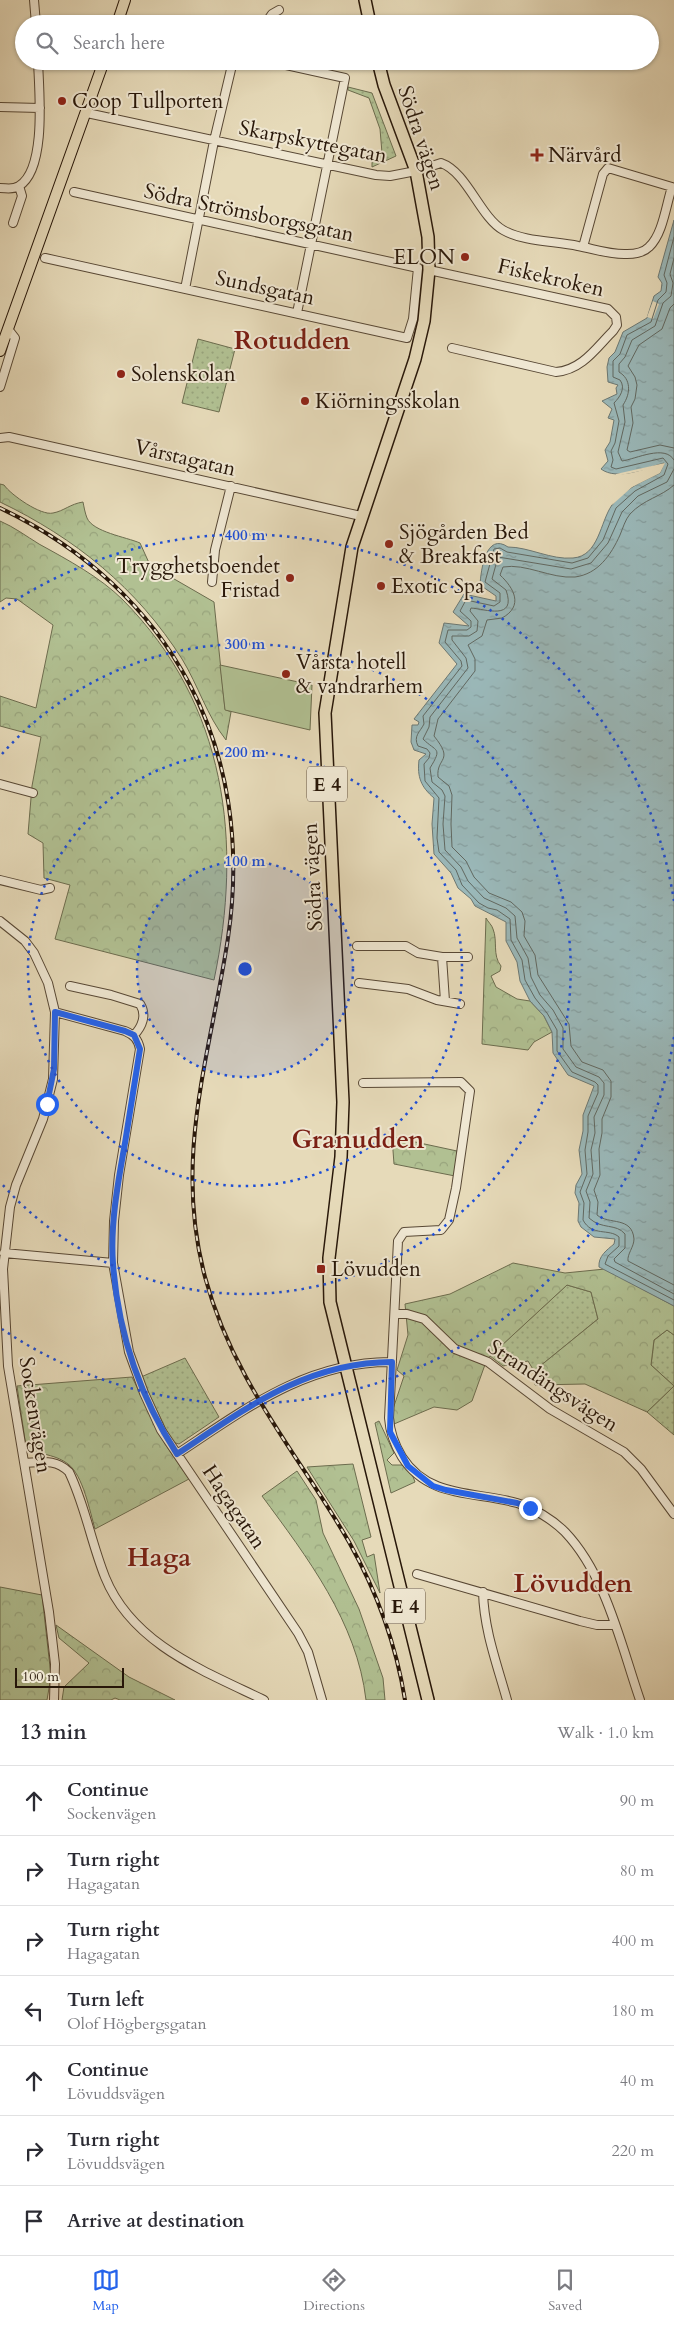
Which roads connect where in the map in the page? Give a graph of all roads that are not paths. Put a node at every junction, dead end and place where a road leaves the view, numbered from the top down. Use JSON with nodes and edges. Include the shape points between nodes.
{"nodes":[{"id":1,"x":34,"y":0,"type":"edge"},
{"id":2,"x":125,"y":0,"type":"edge"},
{"id":3,"x":365,"y":0,"type":"edge"},
{"id":4,"x":280,"y":10,"type":"dead end"},
{"id":5,"x":35,"y":15,"type":"edge"},
{"id":6,"x":121,"y":15,"type":"edge"},
{"id":7,"x":271,"y":15,"type":"edge"},
{"id":8,"x":368,"y":15,"type":"edge"},
{"id":9,"x":38,"y":70,"type":"edge"},
{"id":10,"x":101,"y":70,"type":"edge"},
{"id":11,"x":231,"y":70,"type":"edge"},
{"id":12,"x":304,"y":70,"type":"edge"},
{"id":13,"x":380,"y":70,"type":"edge"},
{"id":14,"x":0,"y":107,"type":"edge"},
{"id":15,"x":40,"y":108,"type":"junction"},
{"id":16,"x":87,"y":113,"type":"junction"},
{"id":17,"x":214,"y":141,"type":"junction"},
{"id":18,"x":326,"y":165,"type":"junction"},
{"id":19,"x":416,"y":171,"type":"junction"},
{"id":20,"x":20,"y":186,"type":"junction"},
{"id":21,"x":0,"y":188,"type":"edge"},
{"id":22,"x":74,"y":192,"type":"dead end"},
{"id":23,"x":198,"y":220,"type":"junction"},
{"id":24,"x":13,"y":222,"type":"dead end"},
{"id":25,"x":312,"y":245,"type":"junction"},
{"id":26,"x":582,"y":246,"type":"junction"},
{"id":27,"x":45,"y":258,"type":"dead end"},
{"id":28,"x":424,"y":269,"type":"junction"},
{"id":29,"x":185,"y":288,"type":"junction"},
{"id":30,"x":297,"y":313,"type":"junction"},
{"id":31,"x":8,"y":329,"type":"junction"},
{"id":32,"x":452,"y":348,"type":"dead end"},
{"id":33,"x":0,"y":351,"type":"edge"},
{"id":34,"x":0,"y":387,"type":"edge"},
{"id":35,"x":0,"y":438,"type":"edge"},
{"id":36,"x":231,"y":486,"type":"junction"},
{"id":37,"x":361,"y":516,"type":"junction"},
{"id":38,"x":212,"y":582,"type":"dead end"},
{"id":39,"x":0,"y":784,"type":"edge"},
{"id":40,"x":33,"y":793,"type":"dead end"},
{"id":41,"x":0,"y":880,"type":"edge"},
{"id":42,"x":50,"y":888,"type":"dead end"},
{"id":43,"x":0,"y":921,"type":"edge"},
{"id":44,"x":356,"y":946,"type":"dead end"},
{"id":45,"x":442,"y":957,"type":"junction"},
{"id":46,"x":468,"y":957,"type":"dead end"},
{"id":47,"x":359,"y":983,"type":"dead end"},
{"id":48,"x":70,"y":986,"type":"dead end"},
{"id":49,"x":445,"y":1001,"type":"junction"},
{"id":50,"x":460,"y":1004,"type":"dead end"},
{"id":51,"x":55,"y":1012,"type":"junction"},
{"id":52,"x":134,"y":1035,"type":"junction"},
{"id":53,"x":363,"y":1083,"type":"dead end"},
{"id":54,"x":4,"y":1253,"type":"junction"},
{"id":55,"x":113,"y":1263,"type":"junction"},
{"id":56,"x":395,"y":1314,"type":"junction"},
{"id":57,"x":392,"y":1362,"type":"junction"},
{"id":58,"x":347,"y":1367,"type":"junction"},
{"id":59,"x":177,"y":1454,"type":"junction"},
{"id":60,"x":26,"y":1463,"type":"junction"},
{"id":61,"x":674,"y":1514,"type":"edge"},
{"id":62,"x":417,"y":1574,"type":"dead end"},
{"id":63,"x":483,"y":1592,"type":"junction"},
{"id":64,"x":614,"y":1625,"type":"junction"},
{"id":65,"x":54,"y":1700,"type":"edge"},
{"id":66,"x":264,"y":1700,"type":"edge"},
{"id":67,"x":322,"y":1700,"type":"edge"},
{"id":68,"x":428,"y":1700,"type":"edge"},
{"id":69,"x":507,"y":1700,"type":"edge"},
{"id":70,"x":640,"y":1700,"type":"edge"}],
"edges":[{"from":1,"to":5,"type":"street"},
{"from":2,"to":6,"type":"main road"},
{"from":3,"to":8,"type":"highway"},
{"from":4,"to":7,"type":"street"},
{"from":9,"to":15,"type":"street"},
{"from":10,"to":16,"type":"main road"},
{"from":11,"to":17,"type":"street"},
{"from":12,"to":18,"type":"street","via":[[345,80]]},
{"from":13,"to":19,"type":"highway","name":"Södra vägen","number":"E 4"},
{"from":14,"to":15,"type":"street"},
{"from":15,"to":20,"type":"street","via":[[36,156],[29,175]]},
{"from":16,"to":17,"type":"street","name":"Skarpskyttegatan"},
{"from":16,"to":31,"type":"main road"},
{"from":17,"to":18,"type":"street","name":"Skarpskyttegatan"},
{"from":17,"to":23,"type":"street"},
{"from":18,"to":19,"type":"street","name":"Skarpskyttegatan","via":[[390,176]]},
{"from":18,"to":25,"type":"street"},
{"from":19,"to":26,"type":"street","name":"Skarpskyttegatan","via":[[445,165],[457,175],[495,224],[504,230],[529,238]]},
{"from":19,"to":28,"type":"highway","name":"Södra vägen","number":"E 4","via":[[428,237]]},
{"from":20,"to":21,"type":"street"},
{"from":20,"to":24,"type":"street","via":[[22,196]]},
{"from":22,"to":23,"type":"street","name":"Södra Strömsborgsgatan"},
{"from":23,"to":25,"type":"street","name":"Södra Strömsborgsgatan"},
{"from":23,"to":29,"type":"street"},
{"from":25,"to":28,"type":"street","name":"Södra Strömsborgsgatan"},
{"from":25,"to":30,"type":"street"},
{"from":26,"to":26,"type":"street","via":[[625,254],[649,248],[657,238],[672,187],[608,168],[603,174]]},
{"from":27,"to":29,"type":"street","name":"Sundsgatan"},
{"from":28,"to":30,"type":"street","name":"Sundsgatan","via":[[408,338]]},
{"from":28,"to":32,"type":"street","name":"Fiskekroken","via":[[608,309],[616,316],[613,331],[581,364],[564,371],[556,372]]},
{"from":28,"to":37,"type":"highway","name":"Södra vägen","number":"E 4","via":[[424,321],[416,359]]},
{"from":29,"to":30,"type":"street","name":"Sundsgatan"},
{"from":31,"to":33,"type":"main road"},
{"from":31,"to":34,"type":"street","via":[[15,338]]},
{"from":35,"to":36,"type":"street","name":"Vårstagatan","via":[[9,437]]},
{"from":36,"to":37,"type":"street","name":"Vårstagatan"},
{"from":36,"to":38,"type":"street","via":[[215,550]]},
{"from":37,"to":58,"type":"highway","name":"Södra vägen","number":"E 4","via":[[350,555],[325,713],[343,1112],[330,1258],[330,1302]]},
{"from":39,"to":40,"type":"street"},
{"from":41,"to":42,"type":"street","via":[[41,890]]},
{"from":43,"to":51,"type":"street","name":"Sockenvägen","via":[[25,941],[34,953],[48,983]]},
{"from":44,"to":45,"type":"street","via":[[406,946],[418,953]]},
{"from":45,"to":46,"type":"street"},
{"from":45,"to":49,"type":"street"},
{"from":47,"to":49,"type":"street","via":[[408,989]]},
{"from":48,"to":52,"type":"street","via":[[140,1004],[144,1016]]},
{"from":49,"to":50,"type":"street"},
{"from":51,"to":52,"type":"street"},
{"from":51,"to":54,"type":"street","name":"Sockenvägen","via":[[53,1079],[43,1119],[16,1185]]},
{"from":52,"to":55,"type":"street","name":"Hagagatan","via":[[140,1049],[116,1198]]},
{"from":53,"to":56,"type":"street","via":[[461,1082],[470,1091],[449,1220],[441,1230],[410,1231],[400,1235]]},
{"from":54,"to":55,"type":"street"},
{"from":54,"to":60,"type":"street","name":"Sockenvägen","via":[[8,1366]]},
{"from":55,"to":59,"type":"street","name":"Hagagatan","via":[[124,1331],[136,1372],[152,1411]]},
{"from":56,"to":57,"type":"street"},
{"from":56,"to":61,"type":"street","name":"Strandängsvägen","via":[[424,1319],[455,1349],[488,1362],[550,1409],[624,1452],[642,1469]]},
{"from":57,"to":58,"type":"street"},
{"from":57,"to":64,"type":"street","via":[[390,1432],[408,1466],[433,1486],[517,1503],[553,1522],[590,1564]]},
{"from":58,"to":59,"type":"street","via":[[283,1386]]},
{"from":58,"to":68,"type":"highway","name":"Södra vägen","number":"E 4"},
{"from":59,"to":67,"type":"street","name":"Hagagatan","via":[[298,1633],[308,1652]]},
{"from":60,"to":65,"type":"street","name":"Sockenvägen","via":[[55,1664]]},
{"from":60,"to":66,"type":"street","via":[[53,1462],[62,1464],[70,1472],[106,1580],[115,1598],[147,1635],[182,1658]]},
{"from":62,"to":63,"type":"street"},
{"from":63,"to":64,"type":"street","via":[[580,1621]]},
{"from":63,"to":69,"type":"street","via":[[490,1644]]},
{"from":64,"to":70,"type":"street"}]}
